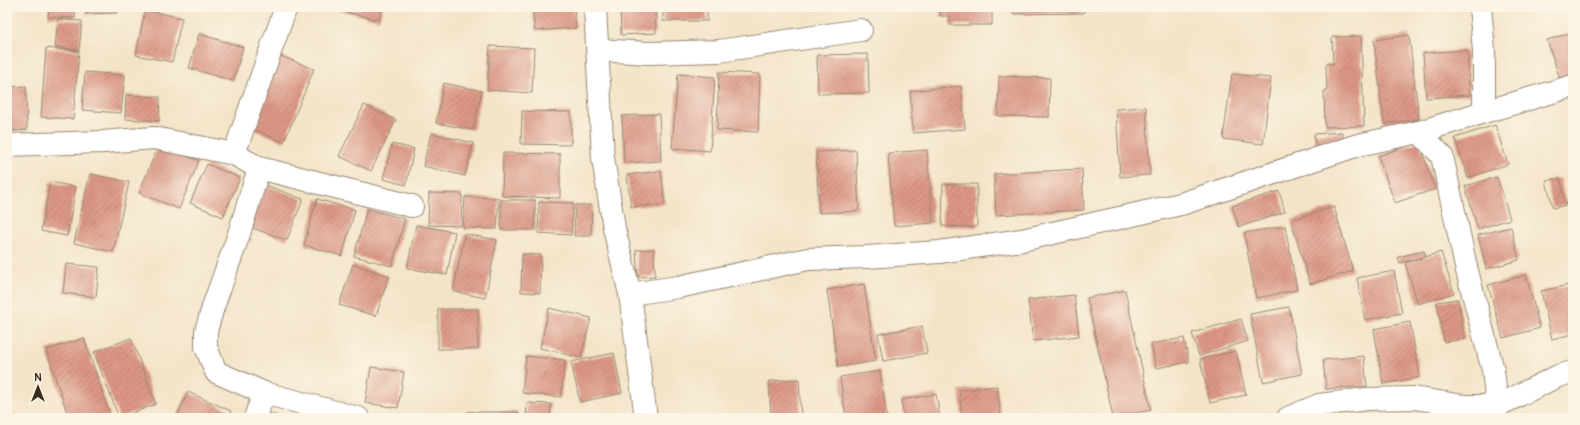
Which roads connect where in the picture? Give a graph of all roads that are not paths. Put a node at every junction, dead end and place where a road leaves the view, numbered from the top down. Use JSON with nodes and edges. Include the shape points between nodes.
{"nodes":[{"id":1,"x":286,"y":7,"type":"edge"},
{"id":2,"x":595,"y":7,"type":"edge"},
{"id":3,"x":1480,"y":7,"type":"edge"},
{"id":4,"x":861,"y":30,"type":"dead end"},
{"id":5,"x":598,"y":50,"type":"junction"},
{"id":6,"x":1573,"y":86,"type":"edge"},
{"id":7,"x":1484,"y":112,"type":"junction"},
{"id":8,"x":1419,"y":132,"type":"junction"},
{"id":9,"x":7,"y":145,"type":"edge"},
{"id":10,"x":234,"y":154,"type":"junction"},
{"id":11,"x":259,"y":168,"type":"junction"},
{"id":12,"x":412,"y":206,"type":"dead end"},
{"id":13,"x":630,"y":294,"type":"junction"},
{"id":14,"x":1573,"y":372,"type":"edge"},
{"id":15,"x":264,"y":393,"type":"junction"},
{"id":16,"x":1496,"y":412,"type":"edge"},
{"id":17,"x":255,"y":418,"type":"edge"},
{"id":18,"x":358,"y":418,"type":"edge"},
{"id":19,"x":646,"y":418,"type":"edge"},
{"id":20,"x":1288,"y":418,"type":"edge"}],
"edges":[{"from":1,"to":10,"type":"street"},
{"from":2,"to":5,"type":"street"},
{"from":3,"to":7,"type":"street","via":[[1484,51]]},
{"from":4,"to":5,"type":"street","via":[[719,51],[650,53]]},
{"from":5,"to":13,"type":"street","via":[[603,158],[614,228]]},
{"from":6,"to":7,"type":"street"},
{"from":7,"to":8,"type":"street"},
{"from":8,"to":13,"type":"street","via":[[1358,145],[1181,204],[1022,240],[939,252],[808,258],[678,287]]},
{"from":8,"to":16,"type":"street","via":[[1442,156],[1466,267],[1493,370]]},
{"from":9,"to":10,"type":"street","via":[[154,138]]},
{"from":10,"to":11,"type":"street"},
{"from":11,"to":12,"type":"street"},
{"from":11,"to":15,"type":"street","via":[[206,331],[206,347],[216,372]]},
{"from":13,"to":19,"type":"street"},
{"from":14,"to":16,"type":"street","via":[[1558,376]]},
{"from":15,"to":17,"type":"street"},
{"from":15,"to":18,"type":"street"},
{"from":16,"to":20,"type":"street","via":[[1414,398],[1367,399],[1319,405]]}]}
